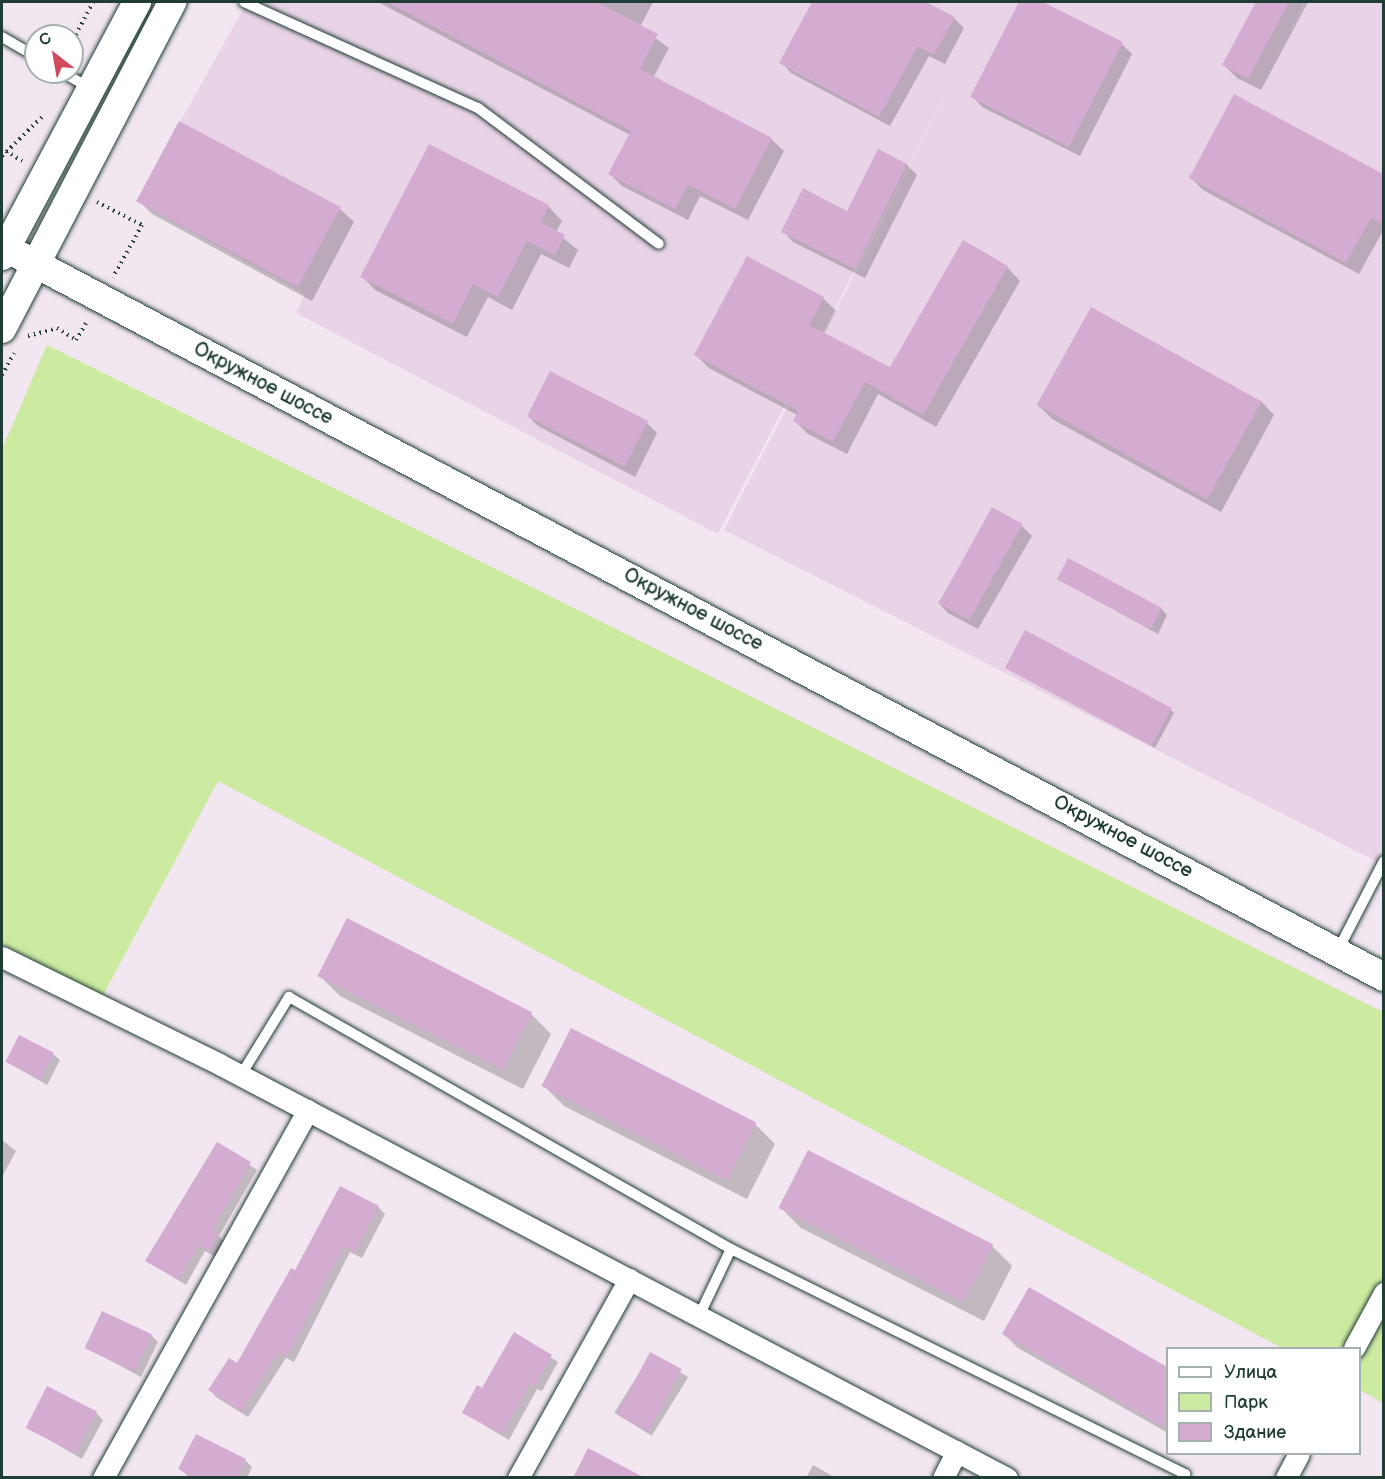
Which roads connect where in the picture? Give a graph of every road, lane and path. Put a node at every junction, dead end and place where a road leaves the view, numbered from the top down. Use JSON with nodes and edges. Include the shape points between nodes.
{"nodes":[{"id":1,"x":93,"y":2,"type":"edge"},
{"id":2,"x":137,"y":2,"type":"edge"},
{"id":3,"x":172,"y":2,"type":"edge"},
{"id":4,"x":244,"y":2,"type":"edge"},
{"id":5,"x":81,"y":24,"type":"edge"},
{"id":6,"x":2,"y":37,"type":"edge"},
{"id":7,"x":24,"y":50,"type":"edge"},
{"id":8,"x":84,"y":67,"type":"edge"},
{"id":9,"x":70,"y":84,"type":"edge"},
{"id":10,"x":72,"y":84,"type":"edge"},
{"id":11,"x":2,"y":156,"type":"edge"},
{"id":12,"x":659,"y":244,"type":"dead end"},
{"id":13,"x":3,"y":250,"type":"edge"},
{"id":14,"x":33,"y":263,"type":"junction"},
{"id":15,"x":2,"y":329,"type":"edge"},
{"id":16,"x":1383,"y":861,"type":"edge"},
{"id":17,"x":1337,"y":952,"type":"junction"},
{"id":18,"x":2,"y":957,"type":"edge"},
{"id":19,"x":1383,"y":977,"type":"edge"},
{"id":20,"x":241,"y":1075,"type":"junction"},
{"id":21,"x":308,"y":1110,"type":"junction"},
{"id":22,"x":731,"y":1249,"type":"junction"},
{"id":23,"x":629,"y":1279,"type":"junction"},
{"id":24,"x":1383,"y":1293,"type":"edge"},
{"id":25,"x":699,"y":1316,"type":"junction"},
{"id":26,"x":1355,"y":1347,"type":"edge"},
{"id":27,"x":957,"y":1451,"type":"junction"},
{"id":28,"x":1298,"y":1455,"type":"edge"},
{"id":29,"x":103,"y":1478,"type":"edge"},
{"id":30,"x":518,"y":1478,"type":"edge"},
{"id":31,"x":943,"y":1478,"type":"edge"},
{"id":32,"x":1007,"y":1478,"type":"edge"},
{"id":33,"x":1183,"y":1478,"type":"edge"},
{"id":34,"x":1286,"y":1478,"type":"edge"}],
"edges":[{"from":1,"to":5,"type":"path"},
{"from":2,"to":8,"type":"street"},
{"from":3,"to":14,"type":"street"},
{"from":4,"to":12,"type":"lane","via":[[478,108]]},
{"from":6,"to":7,"type":"lane"},
{"from":9,"to":11,"type":"path","via":[[38,124]]},
{"from":10,"to":13,"type":"street"},
{"from":13,"to":14,"type":"street","name":"Окружное шоссе"},
{"from":14,"to":15,"type":"street"},
{"from":14,"to":17,"type":"street","name":"Окружное шоссе"},
{"from":16,"to":17,"type":"lane"},
{"from":17,"to":19,"type":"street","name":"Окружное шоссе"},
{"from":18,"to":20,"type":"street"},
{"from":20,"to":21,"type":"street"},
{"from":20,"to":22,"type":"lane","via":[[289,997]]},
{"from":21,"to":23,"type":"street"},
{"from":21,"to":29,"type":"street"},
{"from":22,"to":25,"type":"lane"},
{"from":22,"to":33,"type":"lane","via":[[1185,1474]]},
{"from":23,"to":25,"type":"street"},
{"from":23,"to":30,"type":"street"},
{"from":24,"to":26,"type":"street"},
{"from":25,"to":27,"type":"street"},
{"from":27,"to":31,"type":"street"},
{"from":27,"to":32,"type":"street"},
{"from":28,"to":34,"type":"street"}]}
